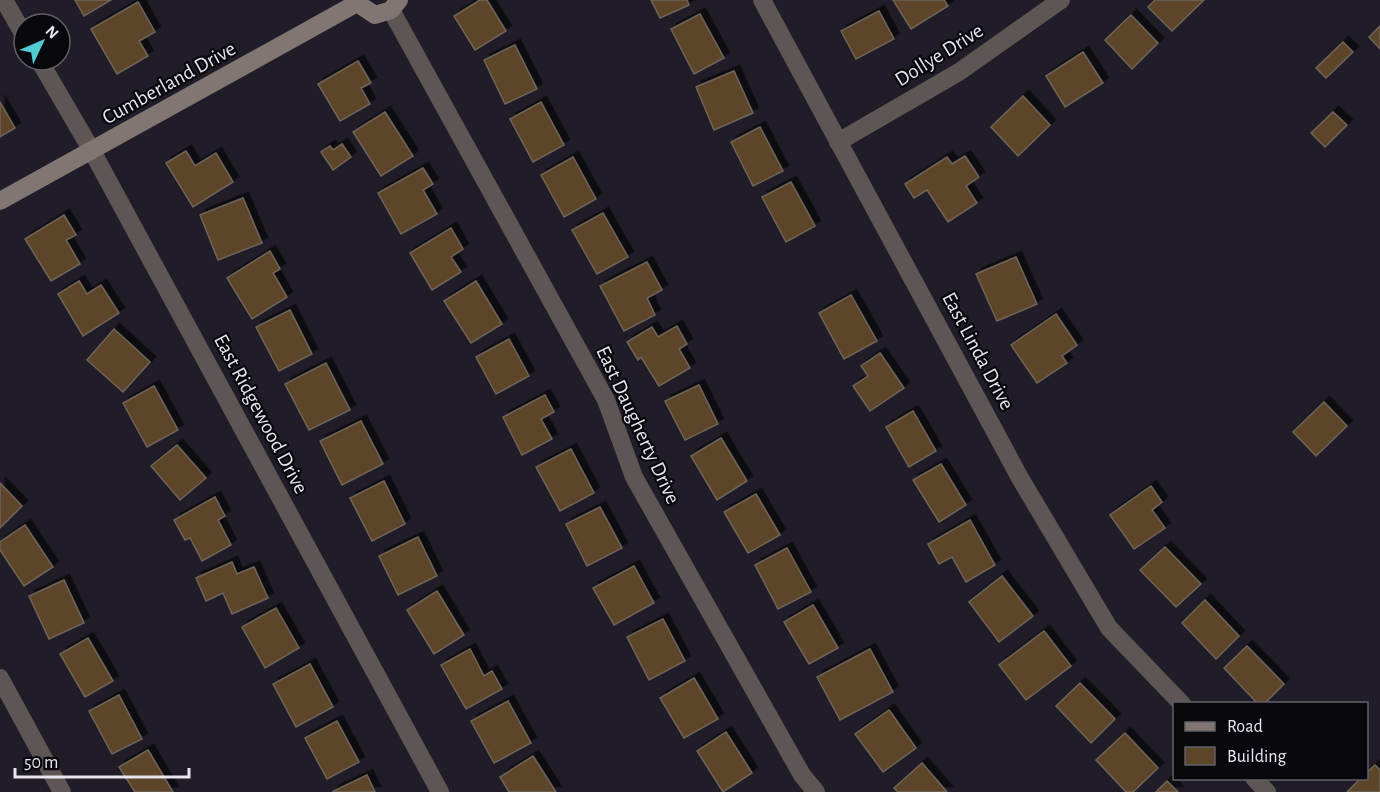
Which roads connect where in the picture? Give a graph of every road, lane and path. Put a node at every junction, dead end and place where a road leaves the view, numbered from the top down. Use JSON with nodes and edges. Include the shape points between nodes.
{"nodes":[{"id":1,"x":4,"y":0,"type":"edge"},
{"id":2,"x":762,"y":0,"type":"edge"},
{"id":3,"x":1061,"y":0,"type":"edge"},
{"id":4,"x":358,"y":1,"type":"edge"},
{"id":5,"x":395,"y":5,"type":"edge"},
{"id":6,"x":12,"y":14,"type":"edge"},
{"id":7,"x":46,"y":72,"type":"edge"},
{"id":8,"x":838,"y":141,"type":"junction"},
{"id":9,"x":92,"y":151,"type":"junction"},
{"id":10,"x":0,"y":201,"type":"edge"},
{"id":11,"x":0,"y":678,"type":"edge"},
{"id":12,"x":1180,"y":702,"type":"edge"},
{"id":13,"x":1256,"y":780,"type":"edge"},
{"id":14,"x":62,"y":792,"type":"edge"},
{"id":15,"x":440,"y":792,"type":"edge"},
{"id":16,"x":816,"y":792,"type":"edge"},
{"id":17,"x":1266,"y":792,"type":"edge"}],
"edges":[{"from":1,"to":6,"type":"street"},
{"from":2,"to":8,"type":"street","name":"East Linda Drive"},
{"from":3,"to":8,"type":"street","name":"Dollye Drive","via":[[959,72]]},
{"from":4,"to":5,"type":"street","via":[[375,15]]},
{"from":4,"to":9,"type":"street","name":"Cumberland Drive"},
{"from":5,"to":16,"type":"street","name":"East Daugherty Drive","via":[[606,400],[634,477],[802,775]]},
{"from":7,"to":9,"type":"street","name":"East Ridgewood Drive"},
{"from":8,"to":12,"type":"street","name":"East Linda Drive","via":[[1020,478],[1109,628]]},
{"from":9,"to":10,"type":"street","name":"Cumberland Drive"},
{"from":9,"to":15,"type":"street","name":"East Ridgewood Drive"},
{"from":11,"to":14,"type":"street"},
{"from":13,"to":17,"type":"street"}]}
